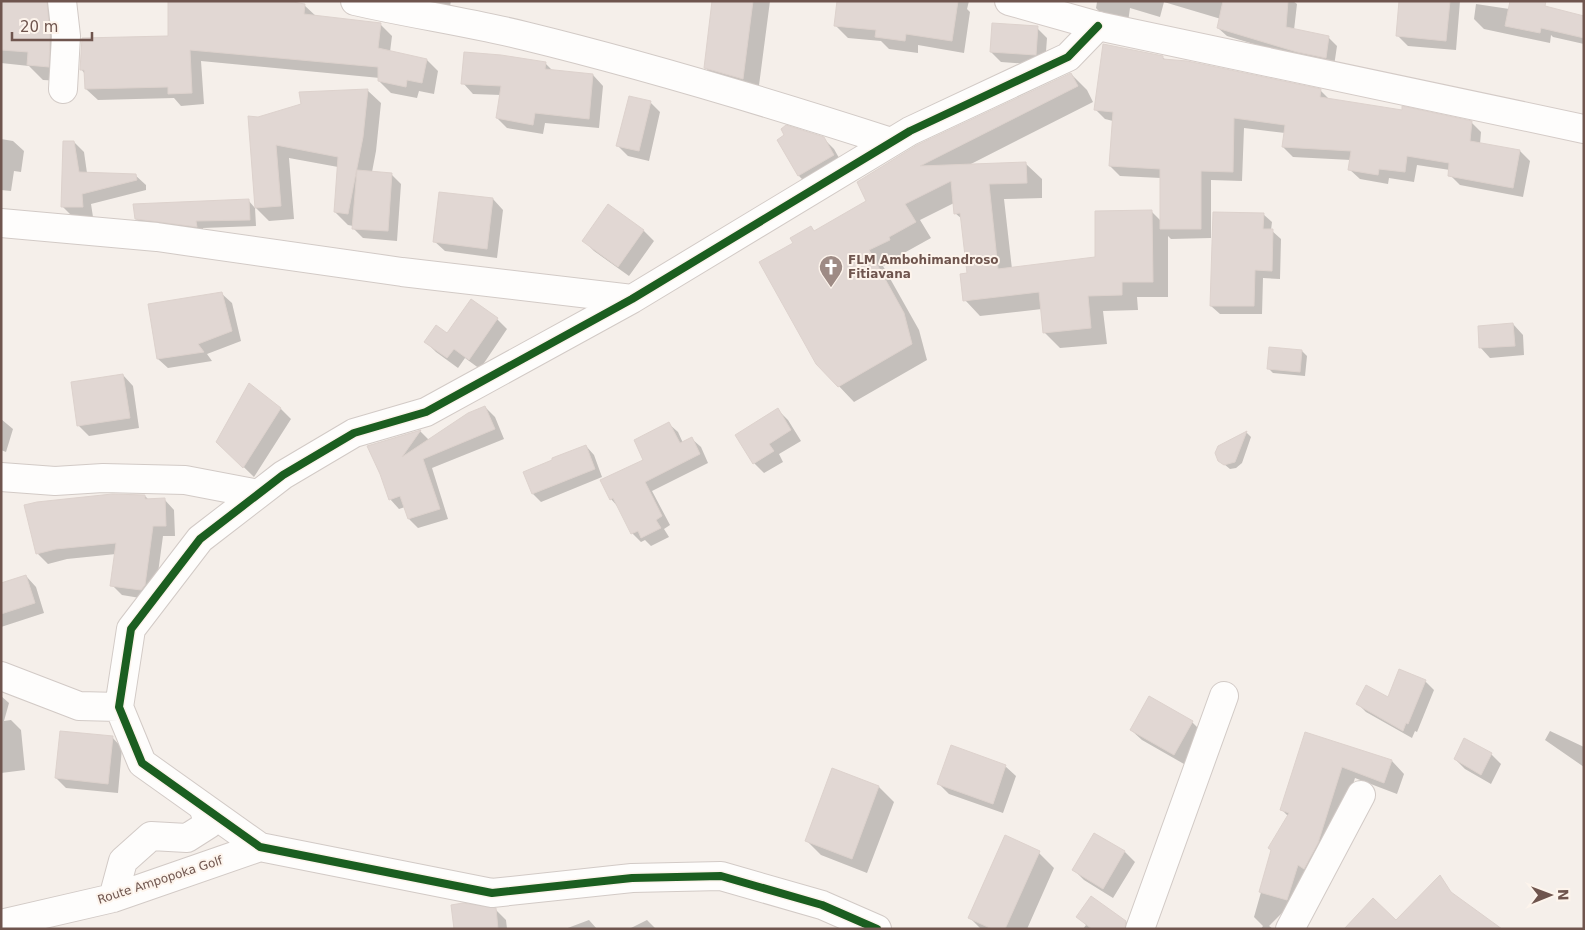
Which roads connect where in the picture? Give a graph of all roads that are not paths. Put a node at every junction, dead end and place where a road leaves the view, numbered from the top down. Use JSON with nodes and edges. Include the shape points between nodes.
{"nodes":[{"id":1,"x":62,"y":1,"type":"edge"},
{"id":2,"x":355,"y":1,"type":"edge"},
{"id":3,"x":1009,"y":1,"type":"edge"},
{"id":4,"x":1098,"y":26,"type":"junction"},
{"id":5,"x":63,"y":89,"type":"dead end"},
{"id":6,"x":1584,"y":129,"type":"edge"},
{"id":7,"x":891,"y":142,"type":"junction"},
{"id":8,"x":1,"y":223,"type":"edge"},
{"id":9,"x":632,"y":299,"type":"junction"},
{"id":10,"x":1,"y":476,"type":"edge"},
{"id":11,"x":258,"y":494,"type":"junction"},
{"id":12,"x":1,"y":676,"type":"edge"},
{"id":13,"x":1224,"y":696,"type":"dead end"},
{"id":14,"x":119,"y":707,"type":"junction"},
{"id":15,"x":1361,"y":795,"type":"dead end"},
{"id":16,"x":203,"y":808,"type":"junction"},
{"id":17,"x":260,"y":847,"type":"junction"},
{"id":18,"x":113,"y":898,"type":"junction"},
{"id":19,"x":1,"y":924,"type":"edge"},
{"id":20,"x":877,"y":929,"type":"edge"},
{"id":21,"x":1140,"y":929,"type":"edge"},
{"id":22,"x":1290,"y":929,"type":"edge"}],
"edges":[{"from":1,"to":5,"type":"street","via":[[66,36]]},
{"from":2,"to":7,"type":"street","via":[[582,50]]},
{"from":3,"to":4,"type":"street"},
{"from":4,"to":6,"type":"street"},
{"from":4,"to":7,"type":"street","via":[[1068,57]]},
{"from":7,"to":9,"type":"street"},
{"from":8,"to":9,"type":"street","via":[[157,237],[402,272]]},
{"from":9,"to":11,"type":"street","via":[[426,412],[354,433],[283,475]]},
{"from":10,"to":11,"type":"street","via":[[55,480],[185,480]]},
{"from":11,"to":14,"type":"street","via":[[200,539],[131,629]]},
{"from":12,"to":14,"type":"street","via":[[79,706]]},
{"from":13,"to":21,"type":"street"},
{"from":14,"to":16,"type":"street","via":[[142,763]]},
{"from":15,"to":22,"type":"street"},
{"from":16,"to":17,"type":"street"},
{"from":16,"to":18,"type":"street","via":[[209,824],[187,838],[151,836],[123,861]]},
{"from":17,"to":18,"type":"street","name":"Route Ampopoka Golf"},
{"from":17,"to":20,"type":"street","via":[[492,893],[632,878],[721,876],[822,905]]},
{"from":18,"to":19,"type":"street","name":"Route Ampopoka Golf"}]}
